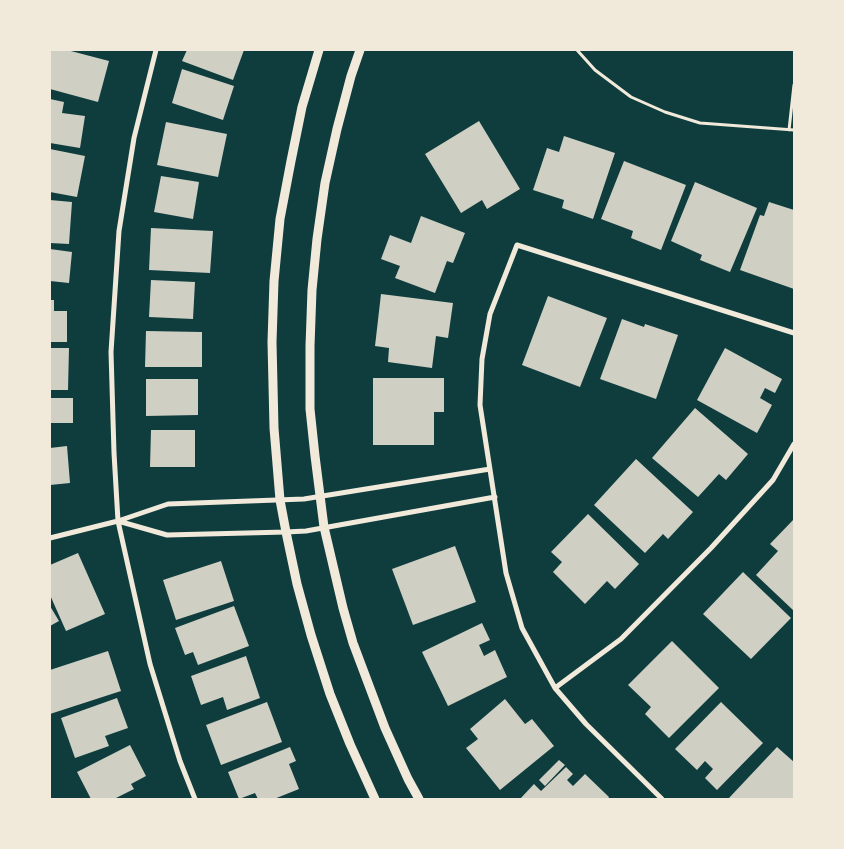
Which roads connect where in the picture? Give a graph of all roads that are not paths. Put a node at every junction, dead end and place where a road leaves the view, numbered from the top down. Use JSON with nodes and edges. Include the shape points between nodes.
{"nodes":[{"id":1,"x":156,"y":50,"type":"edge"},
{"id":2,"x":319,"y":50,"type":"edge"},
{"id":3,"x":360,"y":50,"type":"edge"},
{"id":4,"x":794,"y":333,"type":"edge"},
{"id":5,"x":794,"y":444,"type":"edge"},
{"id":6,"x":490,"y":469,"type":"junction"},
{"id":7,"x":319,"y":496,"type":"junction"},
{"id":8,"x":495,"y":497,"type":"junction"},
{"id":9,"x":280,"y":500,"type":"junction"},
{"id":10,"x":118,"y":521,"type":"junction"},
{"id":11,"x":324,"y":527,"type":"junction"},
{"id":12,"x":286,"y":532,"type":"junction"},
{"id":13,"x":50,"y":538,"type":"edge"},
{"id":14,"x":555,"y":688,"type":"junction"},
{"id":15,"x":195,"y":799,"type":"edge"},
{"id":16,"x":375,"y":799,"type":"edge"},
{"id":17,"x":419,"y":799,"type":"edge"},
{"id":18,"x":662,"y":799,"type":"edge"}],
"edges":[{"from":1,"to":10,"type":"street","via":[[134,138],[119,231],[111,352]]},
{"from":2,"to":9,"type":"street","via":[[302,107],[291,161],[280,219],[274,281],[272,389]]},
{"from":3,"to":7,"type":"street","via":[[337,129],[326,183],[312,290],[310,409]]},
{"from":4,"to":6,"type":"street","via":[[517,245],[490,314],[482,359],[480,405]]},
{"from":5,"to":14,"type":"street","via":[[773,480],[711,548],[621,639]]},
{"from":6,"to":7,"type":"street"},
{"from":6,"to":8,"type":"street"},
{"from":7,"to":9,"type":"street"},
{"from":7,"to":11,"type":"street"},
{"from":8,"to":11,"type":"street"},
{"from":8,"to":14,"type":"street","via":[[506,573],[522,628]]},
{"from":9,"to":10,"type":"street","via":[[168,504]]},
{"from":9,"to":12,"type":"street"},
{"from":10,"to":12,"type":"street","via":[[166,536]]},
{"from":10,"to":13,"type":"street"},
{"from":10,"to":15,"type":"street","via":[[150,664]]},
{"from":11,"to":12,"type":"street"},
{"from":11,"to":17,"type":"street","via":[[353,643],[385,728]]},
{"from":12,"to":16,"type":"street","via":[[297,584],[330,694]]},
{"from":14,"to":18,"type":"street","via":[[586,724]]}]}
